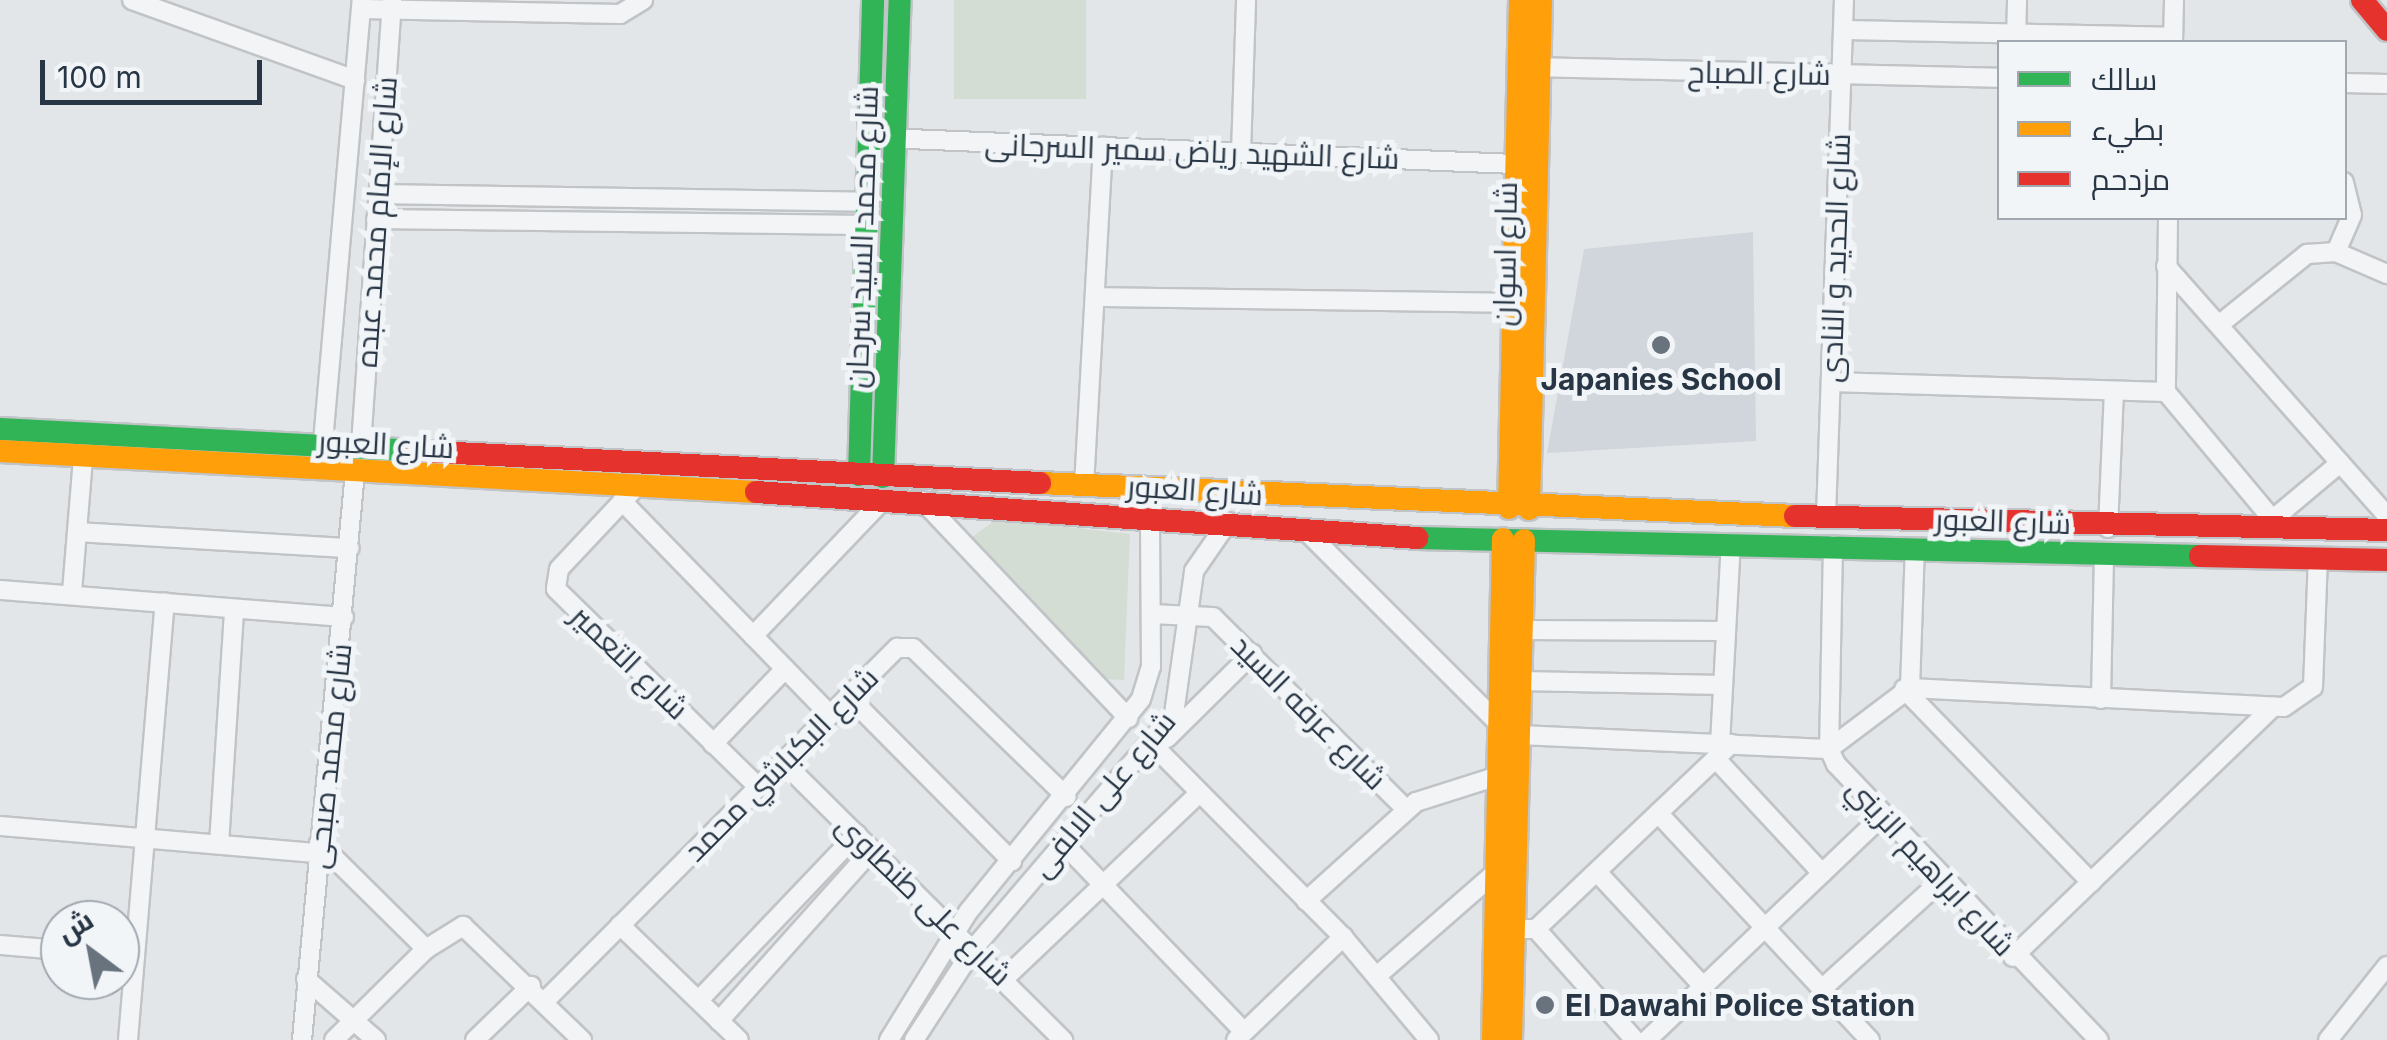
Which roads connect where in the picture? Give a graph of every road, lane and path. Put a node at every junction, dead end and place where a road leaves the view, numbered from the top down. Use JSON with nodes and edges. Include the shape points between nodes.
{"nodes":[{"id":1,"x":132,"y":0,"type":"edge"},
{"id":2,"x":644,"y":0,"type":"edge"},
{"id":3,"x":873,"y":0,"type":"edge"},
{"id":4,"x":900,"y":0,"type":"edge"},
{"id":5,"x":1246,"y":0,"type":"edge"},
{"id":6,"x":1520,"y":0,"type":"edge"},
{"id":7,"x":1542,"y":0,"type":"edge"},
{"id":8,"x":1844,"y":0,"type":"edge"},
{"id":9,"x":2017,"y":0,"type":"edge"},
{"id":10,"x":2174,"y":0,"type":"edge"},
{"id":11,"x":2362,"y":0,"type":"edge"},
{"id":12,"x":362,"y":5,"type":"edge"},
{"id":13,"x":392,"y":5,"type":"edge"},
{"id":14,"x":1842,"y":30,"type":"junction"},
{"id":15,"x":2387,"y":30,"type":"edge"},
{"id":16,"x":2016,"y":38,"type":"edge"},
{"id":17,"x":2173,"y":40,"type":"edge"},
{"id":18,"x":1529,"y":67,"type":"junction"},
{"id":19,"x":1841,"y":74,"type":"junction"},
{"id":20,"x":1997,"y":78,"type":"edge"},
{"id":21,"x":355,"y":80,"type":"junction"},
{"id":22,"x":2347,"y":84,"type":"edge"},
{"id":23,"x":2387,"y":84,"type":"edge"},
{"id":24,"x":869,"y":138,"type":"junction"},
{"id":25,"x":897,"y":139,"type":"junction"},
{"id":26,"x":1104,"y":147,"type":"junction"},
{"id":27,"x":1241,"y":153,"type":"junction"},
{"id":28,"x":1516,"y":164,"type":"junction"},
{"id":29,"x":378,"y":194,"type":"junction"},
{"id":30,"x":2347,"y":194,"type":"edge"},
{"id":31,"x":866,"y":214,"type":"junction"},
{"id":32,"x":376,"y":219,"type":"junction"},
{"id":33,"x":2168,"y":220,"type":"edge"},
{"id":34,"x":2336,"y":252,"type":"junction"},
{"id":35,"x":2166,"y":266,"type":"junction"},
{"id":36,"x":2387,"y":274,"type":"edge"},
{"id":37,"x":1095,"y":297,"type":"junction"},
{"id":38,"x":1513,"y":303,"type":"junction"},
{"id":39,"x":2220,"y":324,"type":"junction"},
{"id":40,"x":1831,"y":382,"type":"junction"},
{"id":41,"x":2114,"y":391,"type":"junction"},
{"id":42,"x":2166,"y":392,"type":"junction"},
{"id":43,"x":0,"y":429,"type":"edge"},
{"id":44,"x":323,"y":442,"type":"junction"},
{"id":45,"x":50,"y":443,"type":"junction"},
{"id":46,"x":361,"y":445,"type":"junction"},
{"id":47,"x":110,"y":446,"type":"junction"},
{"id":48,"x":0,"y":451,"type":"edge"},
{"id":49,"x":542,"y":454,"type":"junction"},
{"id":50,"x":83,"y":457,"type":"junction"},
{"id":51,"x":600,"y":458,"type":"junction"},
{"id":52,"x":2340,"y":462,"type":"junction"},
{"id":53,"x":355,"y":472,"type":"junction"},
{"id":54,"x":546,"y":482,"type":"junction"},
{"id":55,"x":875,"y":484,"type":"junction"},
{"id":56,"x":594,"y":486,"type":"junction"},
{"id":57,"x":1084,"y":486,"type":"junction"},
{"id":58,"x":629,"y":494,"type":"junction"},
{"id":59,"x":1306,"y":496,"type":"junction"},
{"id":60,"x":922,"y":501,"type":"junction"},
{"id":61,"x":1384,"y":501,"type":"junction"},
{"id":62,"x":1519,"y":509,"type":"junction"},
{"id":63,"x":1826,"y":516,"type":"junction"},
{"id":64,"x":2387,"y":516,"type":"edge"},
{"id":65,"x":1150,"y":517,"type":"junction"},
{"id":66,"x":1887,"y":520,"type":"junction"},
{"id":67,"x":1228,"y":522,"type":"junction"},
{"id":68,"x":2276,"y":523,"type":"junction"},
{"id":69,"x":2108,"y":528,"type":"junction"},
{"id":70,"x":1302,"y":530,"type":"junction"},
{"id":71,"x":2387,"y":530,"type":"edge"},
{"id":72,"x":77,"y":532,"type":"junction"},
{"id":73,"x":1380,"y":538,"type":"junction"},
{"id":74,"x":1514,"y":540,"type":"junction"},
{"id":75,"x":1731,"y":544,"type":"junction"},
{"id":76,"x":1833,"y":546,"type":"junction"},
{"id":77,"x":1884,"y":547,"type":"junction"},
{"id":78,"x":350,"y":548,"type":"junction"},
{"id":79,"x":1915,"y":548,"type":"junction"},
{"id":80,"x":2104,"y":555,"type":"junction"},
{"id":81,"x":2318,"y":558,"type":"junction"},
{"id":82,"x":2387,"y":560,"type":"edge"},
{"id":83,"x":0,"y":590,"type":"edge"},
{"id":84,"x":72,"y":592,"type":"junction"},
{"id":85,"x":165,"y":603,"type":"junction"},
{"id":86,"x":234,"y":610,"type":"junction"},
{"id":87,"x":1192,"y":611,"type":"junction"},
{"id":88,"x":1152,"y":614,"type":"junction"},
{"id":89,"x":344,"y":617,"type":"junction"},
{"id":90,"x":1521,"y":630,"type":"junction"},
{"id":91,"x":1726,"y":631,"type":"junction"},
{"id":92,"x":753,"y":636,"type":"junction"},
{"id":93,"x":1252,"y":654,"type":"junction"},
{"id":94,"x":786,"y":669,"type":"junction"},
{"id":95,"x":1520,"y":681,"type":"junction"},
{"id":96,"x":1723,"y":685,"type":"junction"},
{"id":97,"x":1907,"y":689,"type":"junction"},
{"id":98,"x":848,"y":696,"type":"junction"},
{"id":99,"x":2101,"y":699,"type":"junction"},
{"id":100,"x":2272,"y":707,"type":"junction"},
{"id":101,"x":830,"y":715,"type":"junction"},
{"id":102,"x":1128,"y":718,"type":"junction"},
{"id":103,"x":1509,"y":730,"type":"junction"},
{"id":104,"x":714,"y":744,"type":"junction"},
{"id":105,"x":1154,"y":746,"type":"junction"},
{"id":106,"x":1722,"y":749,"type":"junction"},
{"id":107,"x":1829,"y":749,"type":"junction"},
{"id":108,"x":783,"y":762,"type":"junction"},
{"id":109,"x":1498,"y":776,"type":"junction"},
{"id":110,"x":758,"y":787,"type":"junction"},
{"id":111,"x":1200,"y":794,"type":"junction"},
{"id":112,"x":1066,"y":796,"type":"junction"},
{"id":113,"x":1406,"y":809,"type":"junction"},
{"id":114,"x":1658,"y":813,"type":"junction"},
{"id":115,"x":1880,"y":816,"type":"junction"},
{"id":116,"x":0,"y":826,"type":"edge"},
{"id":117,"x":856,"y":834,"type":"junction"},
{"id":118,"x":145,"y":838,"type":"junction"},
{"id":119,"x":219,"y":844,"type":"junction"},
{"id":120,"x":1064,"y":844,"type":"junction"},
{"id":121,"x":319,"y":848,"type":"junction"},
{"id":122,"x":872,"y":850,"type":"junction"},
{"id":123,"x":1012,"y":861,"type":"junction"},
{"id":124,"x":1496,"y":872,"type":"junction"},
{"id":125,"x":1597,"y":872,"type":"junction"},
{"id":126,"x":1822,"y":873,"type":"junction"},
{"id":127,"x":1940,"y":880,"type":"junction"},
{"id":128,"x":2091,"y":882,"type":"junction"},
{"id":129,"x":1103,"y":885,"type":"junction"},
{"id":130,"x":136,"y":900,"type":"edge"},
{"id":131,"x":1306,"y":902,"type":"junction"},
{"id":132,"x":620,"y":925,"type":"junction"},
{"id":133,"x":1767,"y":925,"type":"junction"},
{"id":134,"x":1525,"y":928,"type":"junction"},
{"id":135,"x":957,"y":932,"type":"junction"},
{"id":136,"x":1343,"y":937,"type":"junction"},
{"id":137,"x":0,"y":945,"type":"edge"},
{"id":138,"x":40,"y":948,"type":"edge"},
{"id":139,"x":974,"y":948,"type":"junction"},
{"id":140,"x":426,"y":950,"type":"junction"},
{"id":141,"x":2013,"y":956,"type":"junction"},
{"id":142,"x":2387,"y":966,"type":"edge"},
{"id":143,"x":1378,"y":975,"type":"junction"},
{"id":144,"x":1005,"y":978,"type":"junction"},
{"id":145,"x":306,"y":979,"type":"junction"},
{"id":146,"x":531,"y":986,"type":"junction"},
{"id":147,"x":1703,"y":986,"type":"junction"},
{"id":148,"x":1824,"y":987,"type":"junction"},
{"id":149,"x":128,"y":1000,"type":"edge"},
{"id":150,"x":545,"y":1000,"type":"junction"},
{"id":151,"x":698,"y":1000,"type":"junction"},
{"id":152,"x":356,"y":1019,"type":"junction"},
{"id":153,"x":720,"y":1020,"type":"junction"},
{"id":154,"x":1240,"y":1036,"type":"edge"},
{"id":155,"x":128,"y":1040,"type":"edge"},
{"id":156,"x":302,"y":1040,"type":"edge"},
{"id":157,"x":334,"y":1040,"type":"edge"},
{"id":158,"x":376,"y":1040,"type":"edge"},
{"id":159,"x":475,"y":1040,"type":"edge"},
{"id":160,"x":582,"y":1040,"type":"edge"},
{"id":161,"x":740,"y":1040,"type":"edge"},
{"id":162,"x":889,"y":1040,"type":"edge"},
{"id":163,"x":914,"y":1040,"type":"edge"},
{"id":164,"x":1063,"y":1040,"type":"edge"},
{"id":165,"x":1430,"y":1040,"type":"edge"},
{"id":166,"x":1493,"y":1040,"type":"edge"},
{"id":167,"x":1511,"y":1040,"type":"edge"},
{"id":168,"x":1634,"y":1040,"type":"edge"},
{"id":169,"x":1647,"y":1040,"type":"edge"},
{"id":170,"x":1870,"y":1040,"type":"edge"},
{"id":171,"x":2099,"y":1040,"type":"edge"},
{"id":172,"x":2328,"y":1040,"type":"edge"}],
"edges":[{"from":1,"to":21,"type":"street"},
{"from":2,"to":13,"type":"street","via":[[620,14]]},
{"from":3,"to":24,"type":"street","name":"شارع محمد السيد سرحان"},
{"from":4,"to":25,"type":"street","name":"شارع محمد السيد سرحان"},
{"from":5,"to":27,"type":"street"},
{"from":6,"to":18,"type":"street","name":"شارع اسوان"},
{"from":7,"to":18,"type":"street","name":"شارع اسوان"},
{"from":8,"to":14,"type":"street","name":"شارع الحديد و النادى"},
{"from":9,"to":16,"type":"street"},
{"from":10,"to":17,"type":"street"},
{"from":11,"to":15,"type":"street"},
{"from":12,"to":13,"type":"street"},
{"from":12,"to":21,"type":"street","name":"شارع الإمام محمد عبده"},
{"from":13,"to":29,"type":"street","name":"شارع الإمام محمد عبده"},
{"from":14,"to":16,"type":"street"},
{"from":14,"to":19,"type":"street","name":"شارع الحديد و النادى"},
{"from":16,"to":17,"type":"street"},
{"from":18,"to":19,"type":"street","name":"شارع الصباح"},
{"from":18,"to":28,"type":"street","name":"شارع اسوان"},
{"from":18,"to":62,"type":"street","name":"شارع اسوان"},
{"from":19,"to":20,"type":"street","name":"شارع الصباح"},
{"from":19,"to":40,"type":"street","name":"شارع الحديد و النادى"},
{"from":21,"to":44,"type":"street","name":"شارع الإمام محمد عبده"},
{"from":22,"to":23,"type":"street"},
{"from":24,"to":25,"type":"street","name":"شارع الشهيد رياض سمير السرجانى"},
{"from":24,"to":31,"type":"street","name":"شارع محمد السيد سرحان"},
{"from":25,"to":26,"type":"street","name":"شارع الشهيد رياض سمير السرجانى"},
{"from":25,"to":55,"type":"street","name":"شارع محمد السيد سرحان"},
{"from":26,"to":27,"type":"street","name":"شارع الشهيد رياض سمير السرجانى"},
{"from":26,"to":37,"type":"street"},
{"from":27,"to":28,"type":"street","name":"شارع الشهيد رياض سمير السرجانى"},
{"from":28,"to":38,"type":"street","name":"شارع اسوان"},
{"from":29,"to":31,"type":"street"},
{"from":29,"to":32,"type":"street","name":"شارع الإمام محمد عبده"},
{"from":30,"to":34,"type":"street","via":[[2352,215]]},
{"from":31,"to":32,"type":"street"},
{"from":31,"to":55,"type":"street","name":"شارع محمد السيد سرحان"},
{"from":32,"to":46,"type":"street","name":"شارع الإمام محمد عبده"},
{"from":33,"to":35,"type":"street"},
{"from":34,"to":36,"type":"street"},
{"from":34,"to":39,"type":"street","via":[[2298,259]]},
{"from":35,"to":39,"type":"street"},
{"from":35,"to":42,"type":"street"},
{"from":37,"to":38,"type":"street"},
{"from":37,"to":57,"type":"street"},
{"from":38,"to":62,"type":"street","name":"شارع اسوان"},
{"from":39,"to":52,"type":"street"},
{"from":40,"to":41,"type":"street"},
{"from":40,"to":63,"type":"street","name":"شارع الحديد و النادى"},
{"from":41,"to":42,"type":"street"},
{"from":41,"to":69,"type":"street"},
{"from":42,"to":68,"type":"street"},
{"from":43,"to":45,"type":"street","name":"شارع العبور"},
{"from":44,"to":46,"type":"street","name":"شارع العبور"},
{"from":44,"to":47,"type":"street","name":"شارع العبور"},
{"from":45,"to":47,"type":"street","name":"شارع العبور"},
{"from":45,"to":48,"type":"street","name":"شارع العبور"},
{"from":45,"to":50,"type":"street","name":"شارع العبور"},
{"from":46,"to":49,"type":"street","name":"شارع العبور"},
{"from":47,"to":50,"type":"street","name":"شارع العبور"},
{"from":47,"to":53,"type":"street","name":"شارع العبور"},
{"from":49,"to":51,"type":"street","name":"شارع العبور"},
{"from":49,"to":54,"type":"street"},
{"from":50,"to":72,"type":"street"},
{"from":51,"to":55,"type":"street","name":"شارع العبور"},
{"from":51,"to":56,"type":"street"},
{"from":52,"to":64,"type":"street"},
{"from":52,"to":68,"type":"street"},
{"from":53,"to":54,"type":"street","name":"شارع العبور"},
{"from":53,"to":78,"type":"street","name":"شارع محمد صبحى"},
{"from":54,"to":56,"type":"street","name":"شارع العبور"},
{"from":55,"to":57,"type":"street","name":"شارع العبور"},
{"from":55,"to":58,"type":"street","name":"شارع العبور"},
{"from":55,"to":60,"type":"street","name":"شارع العبور"},
{"from":55,"to":92,"type":"street"},
{"from":56,"to":58,"type":"street","name":"شارع العبور"},
{"from":57,"to":59,"type":"street","name":"شارع العبور"},
{"from":58,"to":92,"type":"street"},
{"from":58,"to":104,"type":"street","name":"شارع التعمير","via":[[553,582]]},
{"from":59,"to":61,"type":"street","name":"شارع العبور"},
{"from":59,"to":70,"type":"street","via":[[1314,518]]},
{"from":60,"to":65,"type":"street","name":"شارع العبور"},
{"from":60,"to":102,"type":"street"},
{"from":61,"to":62,"type":"street","name":"شارع العبور"},
{"from":61,"to":73,"type":"street","via":[[1372,526]]},
{"from":62,"to":63,"type":"street","name":"شارع العبور"},
{"from":63,"to":66,"type":"street","name":"شارع العبور"},
{"from":65,"to":67,"type":"street","name":"شارع العبور"},
{"from":65,"to":88,"type":"street","name":"شارع على الالفى"},
{"from":66,"to":69,"type":"street","name":"شارع العبور"},
{"from":66,"to":77,"type":"street"},
{"from":67,"to":70,"type":"street","name":"شارع العبور"},
{"from":67,"to":87,"type":"street","name":"شارع على الالفى","via":[[1201,553]]},
{"from":68,"to":69,"type":"street","name":"شارع العبور"},
{"from":68,"to":71,"type":"street","name":"شارع العبور"},
{"from":70,"to":73,"type":"street","name":"شارع العبور"},
{"from":70,"to":103,"type":"street"},
{"from":72,"to":78,"type":"street"},
{"from":72,"to":84,"type":"street"},
{"from":73,"to":74,"type":"street","name":"شارع العبور"},
{"from":74,"to":75,"type":"street","name":"شارع العبور"},
{"from":74,"to":90,"type":"street"},
{"from":74,"to":103,"type":"street"},
{"from":75,"to":76,"type":"street","name":"شارع العبور"},
{"from":75,"to":91,"type":"street"},
{"from":76,"to":77,"type":"street","name":"شارع العبور"},
{"from":76,"to":107,"type":"street","name":"شارع ابراهيم الزيني"},
{"from":77,"to":79,"type":"street","name":"شارع العبور"},
{"from":78,"to":89,"type":"street","name":"شارع محمد صبحى"},
{"from":79,"to":80,"type":"street","name":"شارع العبور"},
{"from":79,"to":97,"type":"street"},
{"from":80,"to":81,"type":"street","name":"شارع العبور"},
{"from":80,"to":99,"type":"street"},
{"from":81,"to":82,"type":"street","name":"شارع العبور"},
{"from":81,"to":100,"type":"street","via":[[2313,687]]},
{"from":83,"to":84,"type":"street"},
{"from":84,"to":85,"type":"street"},
{"from":85,"to":86,"type":"street"},
{"from":85,"to":118,"type":"street"},
{"from":86,"to":89,"type":"street"},
{"from":86,"to":119,"type":"street"},
{"from":87,"to":88,"type":"street"},
{"from":87,"to":93,"type":"street","name":"شارع عرفه السيد","via":[[1212,617]]},
{"from":87,"to":105,"type":"street","name":"شارع على الالفى","via":[[1181,697]]},
{"from":88,"to":102,"type":"street","name":"شارع على الالفى","via":[[1152,667]]},
{"from":89,"to":121,"type":"street","name":"شارع محمد صبحى"},
{"from":90,"to":91,"type":"street"},
{"from":90,"to":95,"type":"street"},
{"from":91,"to":96,"type":"street"},
{"from":92,"to":94,"type":"street"},
{"from":93,"to":105,"type":"street"},
{"from":93,"to":113,"type":"street","name":"شارع عرفه السيد"},
{"from":94,"to":101,"type":"street"},
{"from":94,"to":104,"type":"street"},
{"from":95,"to":96,"type":"street"},
{"from":95,"to":103,"type":"street"},
{"from":96,"to":106,"type":"street"},
{"from":97,"to":99,"type":"street"},
{"from":97,"to":107,"type":"street"},
{"from":97,"to":128,"type":"street"},
{"from":98,"to":101,"type":"street","name":"شارع البكباشي محمد"},
{"from":98,"to":112,"type":"street","name":"شارع البكباشي محمد","via":[[890,654],[913,648]]},
{"from":98,"to":123,"type":"street"},
{"from":99,"to":100,"type":"street"},
{"from":100,"to":128,"type":"street"},
{"from":101,"to":108,"type":"street","name":"شارع البكباشي محمد"},
{"from":102,"to":112,"type":"street","name":"شارع على الالفى"},
{"from":103,"to":106,"type":"street"},
{"from":103,"to":109,"type":"street"},
{"from":103,"to":134,"type":"street"},
{"from":104,"to":110,"type":"street","name":"شارع التعمير"},
{"from":105,"to":111,"type":"street"},
{"from":105,"to":120,"type":"street","name":"شارع على الالفى"},
{"from":106,"to":107,"type":"street"},
{"from":106,"to":114,"type":"street"},
{"from":106,"to":126,"type":"street"},
{"from":107,"to":115,"type":"street","name":"شارع ابراهيم الزيني"},
{"from":108,"to":110,"type":"street","name":"شارع البكباشي محمد"},
{"from":108,"to":117,"type":"street","name":"شارع على طنطاوى"},
{"from":109,"to":113,"type":"street"},
{"from":109,"to":124,"type":"street"},
{"from":110,"to":132,"type":"street","name":"شارع البكباشي محمد"},
{"from":111,"to":129,"type":"street"},
{"from":111,"to":131,"type":"street"},
{"from":112,"to":123,"type":"street","name":"شارع على الالفى"},
{"from":113,"to":131,"type":"street"},
{"from":114,"to":125,"type":"street"},
{"from":114,"to":133,"type":"street"},
{"from":115,"to":126,"type":"street"},
{"from":115,"to":127,"type":"street","name":"شارع ابراهيم الزيني"},
{"from":116,"to":118,"type":"street"},
{"from":117,"to":122,"type":"street","name":"شارع على طنطاوى"},
{"from":117,"to":151,"type":"street"},
{"from":118,"to":119,"type":"street"},
{"from":118,"to":130,"type":"street"},
{"from":119,"to":121,"type":"street"},
{"from":120,"to":129,"type":"street"},
{"from":120,"to":139,"type":"street","name":"شارع على الالفى"},
{"from":121,"to":140,"type":"street"},
{"from":121,"to":145,"type":"street","name":"شارع محمد صبحى"},
{"from":122,"to":135,"type":"street","name":"شارع على طنطاوى"},
{"from":122,"to":153,"type":"street"},
{"from":123,"to":135,"type":"street","name":"شارع على الالفى"},
{"from":124,"to":143,"type":"street"},
{"from":124,"to":166,"type":"street"},
{"from":125,"to":134,"type":"street"},
{"from":125,"to":147,"type":"street"},
{"from":126,"to":133,"type":"street"},
{"from":127,"to":141,"type":"street","name":"شارع ابراهيم الزيني"},
{"from":127,"to":148,"type":"street"},
{"from":128,"to":141,"type":"street"},
{"from":129,"to":144,"type":"street"},
{"from":129,"to":154,"type":"street"},
{"from":131,"to":136,"type":"street"},
{"from":132,"to":150,"type":"street","name":"شارع البكباشي محمد"},
{"from":132,"to":151,"type":"street"},
{"from":133,"to":147,"type":"street"},
{"from":133,"to":148,"type":"street"},
{"from":134,"to":167,"type":"street"},
{"from":134,"to":168,"type":"street"},
{"from":135,"to":139,"type":"street","name":"شارع على طنطاوى"},
{"from":135,"to":162,"type":"street","name":"شارع على الالفى"},
{"from":136,"to":143,"type":"street"},
{"from":136,"to":154,"type":"street"},
{"from":137,"to":138,"type":"street"},
{"from":139,"to":144,"type":"street","name":"شارع على طنطاوى"},
{"from":139,"to":163,"type":"street","name":"شارع على الالفى"},
{"from":140,"to":146,"type":"street","via":[[457,928],[475,928]]},
{"from":140,"to":152,"type":"street"},
{"from":141,"to":171,"type":"street","name":"شارع ابراهيم الزيني"},
{"from":142,"to":172,"type":"street"},
{"from":143,"to":165,"type":"street"},
{"from":144,"to":164,"type":"street","name":"شارع على طنطاوى"},
{"from":145,"to":152,"type":"street"},
{"from":145,"to":156,"type":"street","name":"شارع محمد صبحى"},
{"from":146,"to":150,"type":"street"},
{"from":146,"to":159,"type":"street"},
{"from":147,"to":169,"type":"street"},
{"from":148,"to":170,"type":"street"},
{"from":149,"to":155,"type":"street"},
{"from":150,"to":160,"type":"street"},
{"from":151,"to":153,"type":"street"},
{"from":152,"to":157,"type":"street"},
{"from":152,"to":158,"type":"street"},
{"from":153,"to":161,"type":"street"}]}
